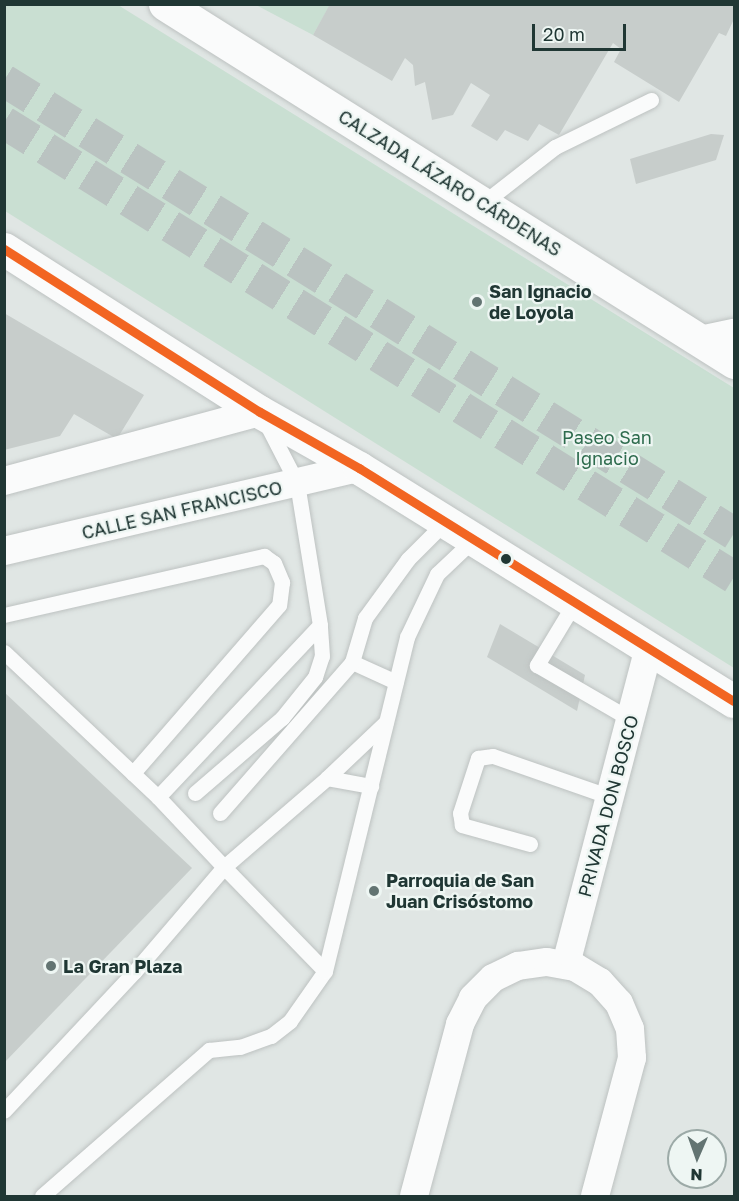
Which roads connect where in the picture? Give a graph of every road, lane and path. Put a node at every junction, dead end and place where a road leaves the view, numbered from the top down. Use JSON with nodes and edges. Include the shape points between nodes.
{"nodes":[{"id":1,"x":165,"y":4,"type":"edge"},
{"id":2,"x":651,"y":100,"type":"dead end"},
{"id":3,"x":482,"y":204,"type":"junction"},
{"id":4,"x":4,"y":249,"type":"edge"},
{"id":5,"x":735,"y":333,"type":"edge"},
{"id":6,"x":700,"y":340,"type":"junction"},
{"id":7,"x":735,"y":362,"type":"edge"},
{"id":8,"x":260,"y":412,"type":"junction"},
{"id":9,"x":359,"y":468,"type":"junction"},
{"id":10,"x":4,"y":481,"type":"edge"},
{"id":11,"x":297,"y":483,"type":"junction"},
{"id":12,"x":445,"y":522,"type":"junction"},
{"id":13,"x":473,"y":540,"type":"junction"},
{"id":14,"x":4,"y":551,"type":"edge"},
{"id":15,"x":575,"y":602,"type":"junction"},
{"id":16,"x":4,"y":615,"type":"edge"},
{"id":17,"x":320,"y":625,"type":"junction"},
{"id":18,"x":649,"y":648,"type":"junction"},
{"id":19,"x":4,"y":652,"type":"edge"},
{"id":20,"x":352,"y":662,"type":"junction"},
{"id":21,"x":396,"y":682,"type":"junction"},
{"id":22,"x":735,"y":700,"type":"edge"},
{"id":23,"x":630,"y":719,"type":"junction"},
{"id":24,"x":386,"y":722,"type":"junction"},
{"id":25,"x":133,"y":773,"type":"junction"},
{"id":26,"x":327,"y":778,"type":"junction"},
{"id":27,"x":371,"y":786,"type":"junction"},
{"id":28,"x":195,"y":793,"type":"dead end"},
{"id":29,"x":158,"y":796,"type":"junction"},
{"id":30,"x":611,"y":797,"type":"junction"},
{"id":31,"x":220,"y":813,"type":"dead end"},
{"id":32,"x":530,"y":844,"type":"dead end"},
{"id":33,"x":224,"y":867,"type":"junction"},
{"id":34,"x":566,"y":964,"type":"junction"},
{"id":35,"x":325,"y":970,"type":"junction"},
{"id":36,"x":4,"y":1111,"type":"edge"},
{"id":37,"x":42,"y":1197,"type":"edge"},
{"id":38,"x":414,"y":1197,"type":"edge"},
{"id":39,"x":595,"y":1197,"type":"edge"}],
"edges":[{"from":1,"to":3,"type":"street","name":"CALZADA LÁZARO CÁRDENAS"},
{"from":2,"to":3,"type":"lane","via":[[555,147]]},
{"from":3,"to":6,"type":"street","name":"CALZADA LÁZARO CÁRDENAS"},
{"from":4,"to":8,"type":"street"},
{"from":5,"to":6,"type":"street"},
{"from":6,"to":7,"type":"street","name":"CALZADA LÁZARO CÁRDENAS"},
{"from":8,"to":9,"type":"street"},
{"from":8,"to":10,"type":"street"},
{"from":8,"to":11,"type":"lane"},
{"from":9,"to":11,"type":"street","name":"CALLE SAN FRANCISCO"},
{"from":9,"to":12,"type":"street"},
{"from":11,"to":14,"type":"street","name":"CALLE SAN FRANCISCO"},
{"from":11,"to":17,"type":"lane"},
{"from":12,"to":13,"type":"street"},
{"from":12,"to":20,"type":"lane","via":[[408,558],[365,618]]},
{"from":13,"to":15,"type":"street"},
{"from":13,"to":21,"type":"lane","via":[[437,574],[419,606]]},
{"from":15,"to":18,"type":"street"},
{"from":15,"to":23,"type":"lane","via":[[537,665]]},
{"from":16,"to":25,"type":"lane","via":[[264,556],[274,563],[282,582],[279,605]]},
{"from":17,"to":28,"type":"lane","via":[[322,656],[315,677],[282,718]]},
{"from":17,"to":29,"type":"lane"},
{"from":18,"to":22,"type":"street"},
{"from":18,"to":23,"type":"street","name":"PRIVADA DON BOSCO"},
{"from":19,"to":25,"type":"lane"},
{"from":20,"to":21,"type":"lane"},
{"from":20,"to":31,"type":"lane"},
{"from":21,"to":24,"type":"lane"},
{"from":23,"to":30,"type":"street","name":"PRIVADA DON BOSCO"},
{"from":24,"to":26,"type":"lane"},
{"from":24,"to":27,"type":"lane"},
{"from":25,"to":29,"type":"lane"},
{"from":26,"to":27,"type":"lane"},
{"from":26,"to":33,"type":"lane"},
{"from":27,"to":35,"type":"lane"},
{"from":29,"to":33,"type":"lane"},
{"from":30,"to":32,"type":"lane","via":[[493,756],[478,758],[460,813],[462,825]]},
{"from":30,"to":34,"type":"street","name":"PRIVADA DON BOSCO"},
{"from":33,"to":35,"type":"lane"},
{"from":33,"to":36,"type":"lane","via":[[134,972]]},
{"from":34,"to":38,"type":"street","via":[[519,966],[493,978],[473,998],[460,1024]]},
{"from":34,"to":39,"type":"street","via":[[600,982],[619,1003],[630,1029],[632,1058]]},
{"from":35,"to":37,"type":"lane","via":[[290,1021],[272,1036],[240,1047],[209,1050]]}]}
